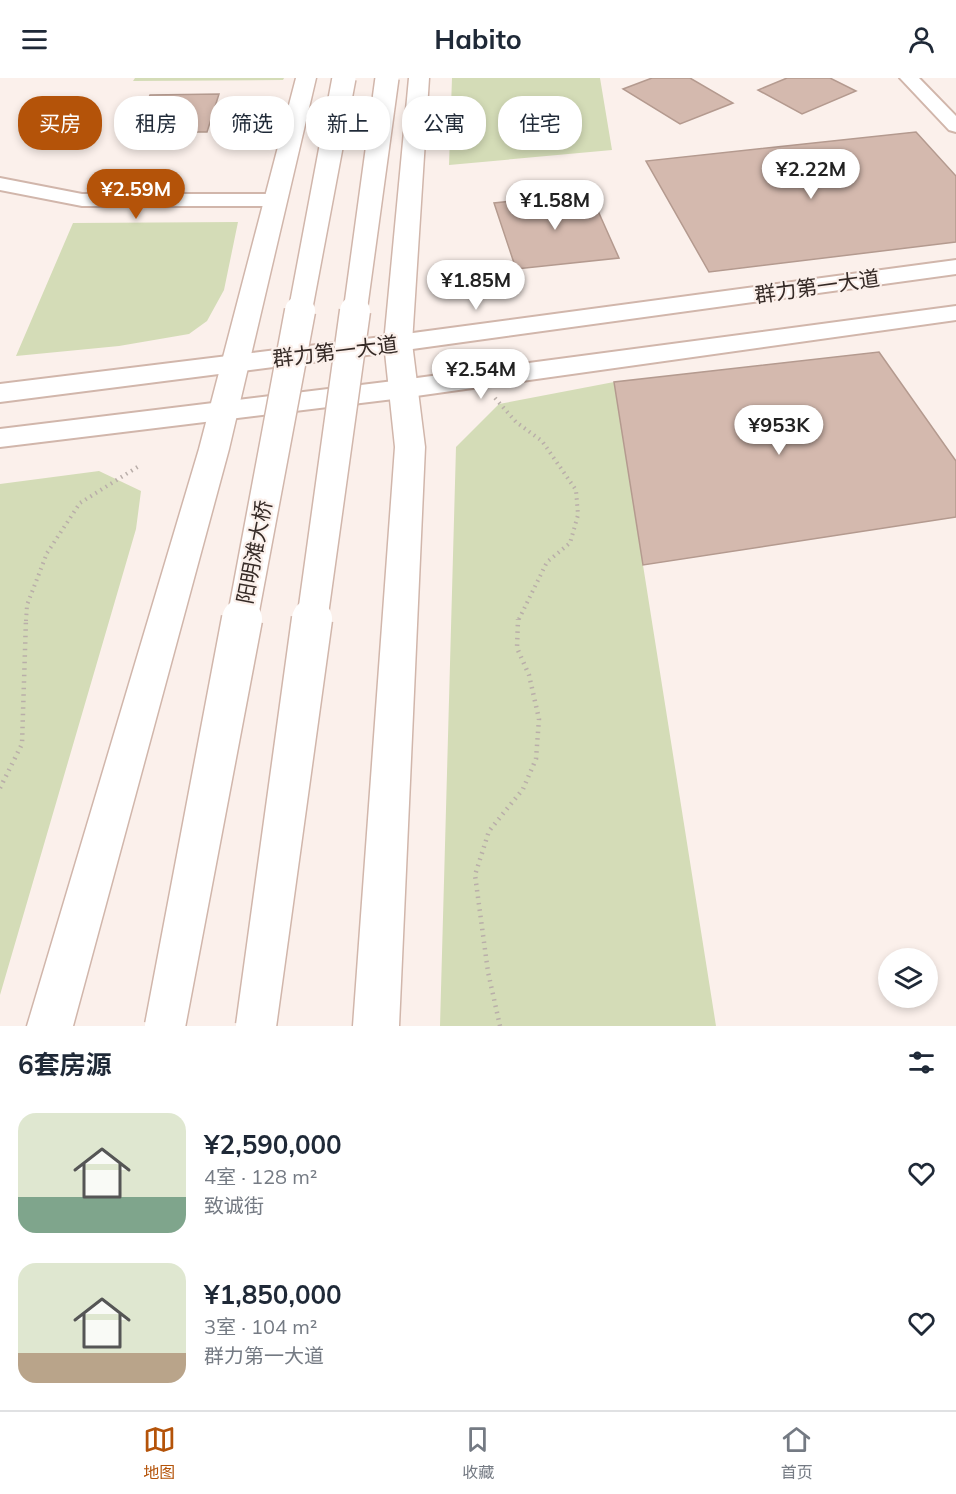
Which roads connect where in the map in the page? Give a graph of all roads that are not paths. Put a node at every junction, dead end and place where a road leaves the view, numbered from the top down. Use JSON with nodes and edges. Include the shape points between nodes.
{"nodes":[{"id":1,"x":306,"y":78,"type":"edge"},
{"id":2,"x":344,"y":78,"type":"edge"},
{"id":3,"x":387,"y":78,"type":"edge"},
{"id":4,"x":419,"y":78,"type":"edge"},
{"id":5,"x":909,"y":78,"type":"edge"},
{"id":6,"x":931,"y":78,"type":"edge"},
{"id":7,"x":956,"y":103,"type":"edge"},
{"id":8,"x":956,"y":126,"type":"edge"},
{"id":9,"x":0,"y":184,"type":"edge"},
{"id":10,"x":275,"y":200,"type":"junction"},
{"id":11,"x":956,"y":267,"type":"edge"},
{"id":12,"x":956,"y":313,"type":"edge"},
{"id":13,"x":398,"y":343,"type":"junction"},
{"id":14,"x":236,"y":363,"type":"junction"},
{"id":15,"x":402,"y":389,"type":"junction"},
{"id":16,"x":0,"y":393,"type":"edge"},
{"id":17,"x":225,"y":409,"type":"junction"},
{"id":18,"x":0,"y":438,"type":"edge"},
{"id":19,"x":50,"y":1026,"type":"edge"},
{"id":20,"x":165,"y":1026,"type":"edge"},
{"id":21,"x":256,"y":1026,"type":"edge"},
{"id":22,"x":376,"y":1026,"type":"edge"}],
"edges":[{"from":1,"to":10,"type":"highway"},
{"from":2,"to":20,"type":"highway","name":"阳明滩大桥","bridge":true},
{"from":3,"to":21,"type":"highway","bridge":true},
{"from":4,"to":13,"type":"highway"},
{"from":5,"to":8,"type":"main road"},
{"from":6,"to":7,"type":"main road"},
{"from":9,"to":10,"type":"main road","via":[[82,200]]},
{"from":10,"to":14,"type":"highway"},
{"from":11,"to":13,"type":"main road","name":"群力第一大道"},
{"from":12,"to":15,"type":"main road"},
{"from":13,"to":14,"type":"main road","name":"群力第一大道"},
{"from":13,"to":15,"type":"highway"},
{"from":14,"to":16,"type":"main road","name":"群力第一大道"},
{"from":14,"to":17,"type":"highway"},
{"from":15,"to":17,"type":"main road"},
{"from":15,"to":22,"type":"highway","via":[[410,447]]},
{"from":17,"to":18,"type":"main road"},
{"from":17,"to":19,"type":"highway"}]}
